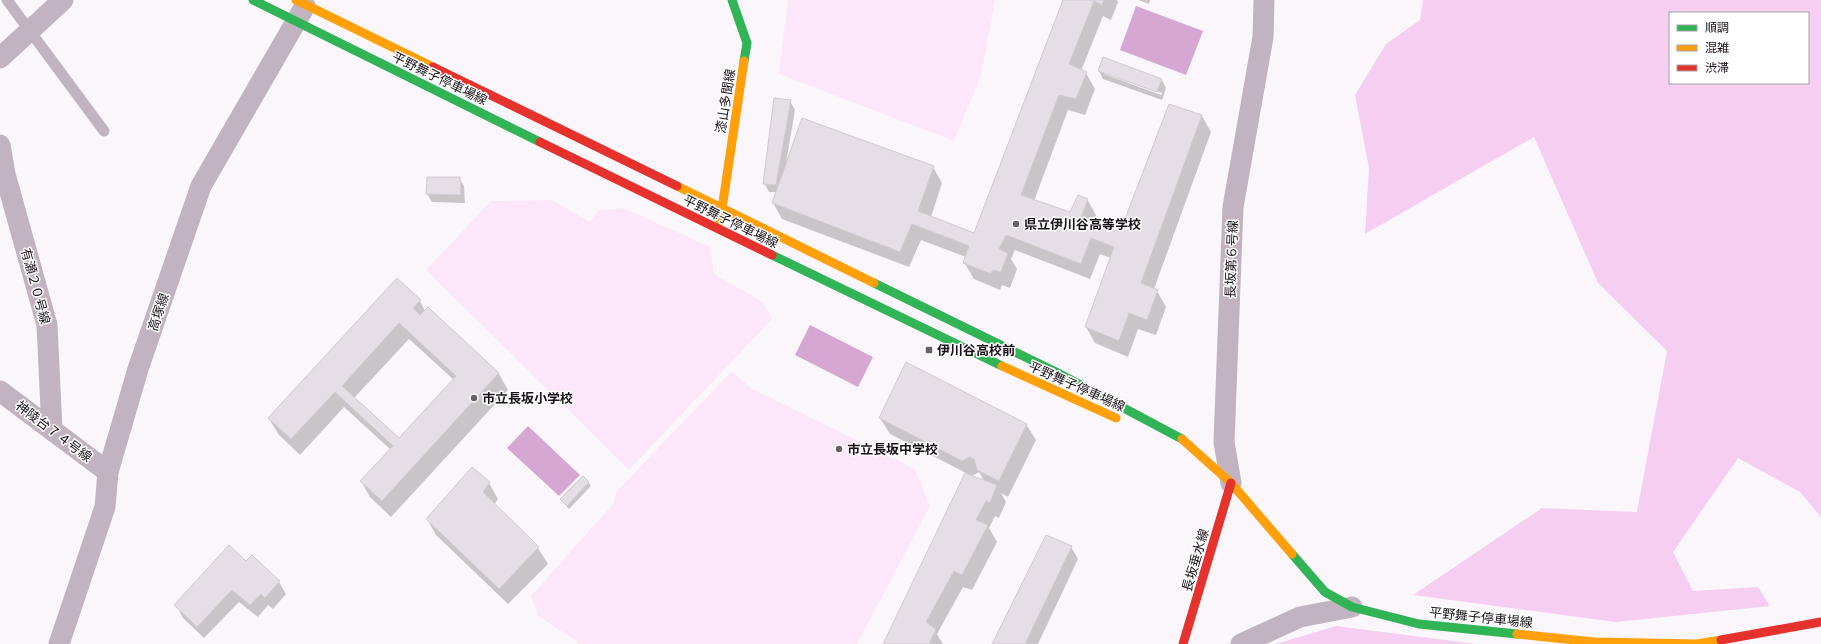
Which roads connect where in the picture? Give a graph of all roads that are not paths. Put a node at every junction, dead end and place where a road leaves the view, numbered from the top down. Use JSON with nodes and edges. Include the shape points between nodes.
{"nodes":[{"id":1,"x":7,"y":0,"type":"edge"},
{"id":2,"x":62,"y":0,"type":"edge"},
{"id":3,"x":253,"y":0,"type":"edge"},
{"id":4,"x":1264,"y":0,"type":"edge"},
{"id":5,"x":733,"y":1,"type":"edge"},
{"id":6,"x":301,"y":7,"type":"edge"},
{"id":7,"x":29,"y":31,"type":"junction"},
{"id":8,"x":0,"y":58,"type":"edge"},
{"id":9,"x":104,"y":131,"type":"dead end"},
{"id":10,"x":0,"y":145,"type":"edge"},
{"id":11,"x":722,"y":208,"type":"junction"},
{"id":12,"x":719,"y":230,"type":"junction"},
{"id":13,"x":0,"y":391,"type":"edge"},
{"id":14,"x":1122,"y":421,"type":"dead end"},
{"id":15,"x":52,"y":430,"type":"junction"},
{"id":16,"x":1151,"y":433,"type":"dead end"},
{"id":17,"x":1202,"y":456,"type":"junction"},
{"id":18,"x":108,"y":472,"type":"junction"},
{"id":19,"x":1231,"y":483,"type":"junction"},
{"id":20,"x":1352,"y":607,"type":"junction"},
{"id":21,"x":1821,"y":622,"type":"edge"},
{"id":22,"x":59,"y":644,"type":"edge"},
{"id":23,"x":1184,"y":644,"type":"edge"},
{"id":24,"x":1241,"y":644,"type":"edge"}],
"edges":[{"from":1,"to":7,"type":"lane"},
{"from":2,"to":7,"type":"street"},
{"from":3,"to":6,"type":"main road","name":"平野舞子停車場線"},
{"from":4,"to":19,"type":"street","name":"長坂第６号線","via":[[1264,37],[1233,207],[1224,442]]},
{"from":5,"to":11,"type":"main road","name":"漆山多聞線","via":[[747,43]]},
{"from":6,"to":11,"type":"main road","name":"平野舞子停車場線"},
{"from":6,"to":12,"type":"main road","name":"平野舞子停車場線"},
{"from":6,"to":18,"type":"street","name":"高塚線","via":[[201,186],[138,369]]},
{"from":7,"to":8,"type":"street"},
{"from":7,"to":9,"type":"lane"},
{"from":10,"to":15,"type":"street","name":"有瀬２０号線","via":[[5,174],[47,325]]},
{"from":11,"to":12,"type":"main road","name":"漆山多聞線"},
{"from":11,"to":17,"type":"main road","name":"平野舞子停車場線","via":[[1056,372],[1178,436]]},
{"from":12,"to":14,"type":"main road","name":"平野舞子停車場線","via":[[1042,386]]},
{"from":13,"to":15,"type":"street","name":"神陵台７４号線"},
{"from":15,"to":18,"type":"street","name":"神陵台７４号線"},
{"from":16,"to":17,"type":"main road","name":"平野舞子停車場線"},
{"from":17,"to":19,"type":"main road","name":"平野舞子停車場線"},
{"from":18,"to":22,"type":"street","name":"高塚線","via":[[105,507]]},
{"from":19,"to":20,"type":"main road","name":"平野舞子停車場線","via":[[1325,592]]},
{"from":19,"to":23,"type":"main road","name":"長坂垂水線"},
{"from":20,"to":21,"type":"main road","name":"平野舞子停車場線","via":[[1419,624],[1594,642],[1697,644]]},
{"from":20,"to":24,"type":"street","via":[[1300,617]]}]}
